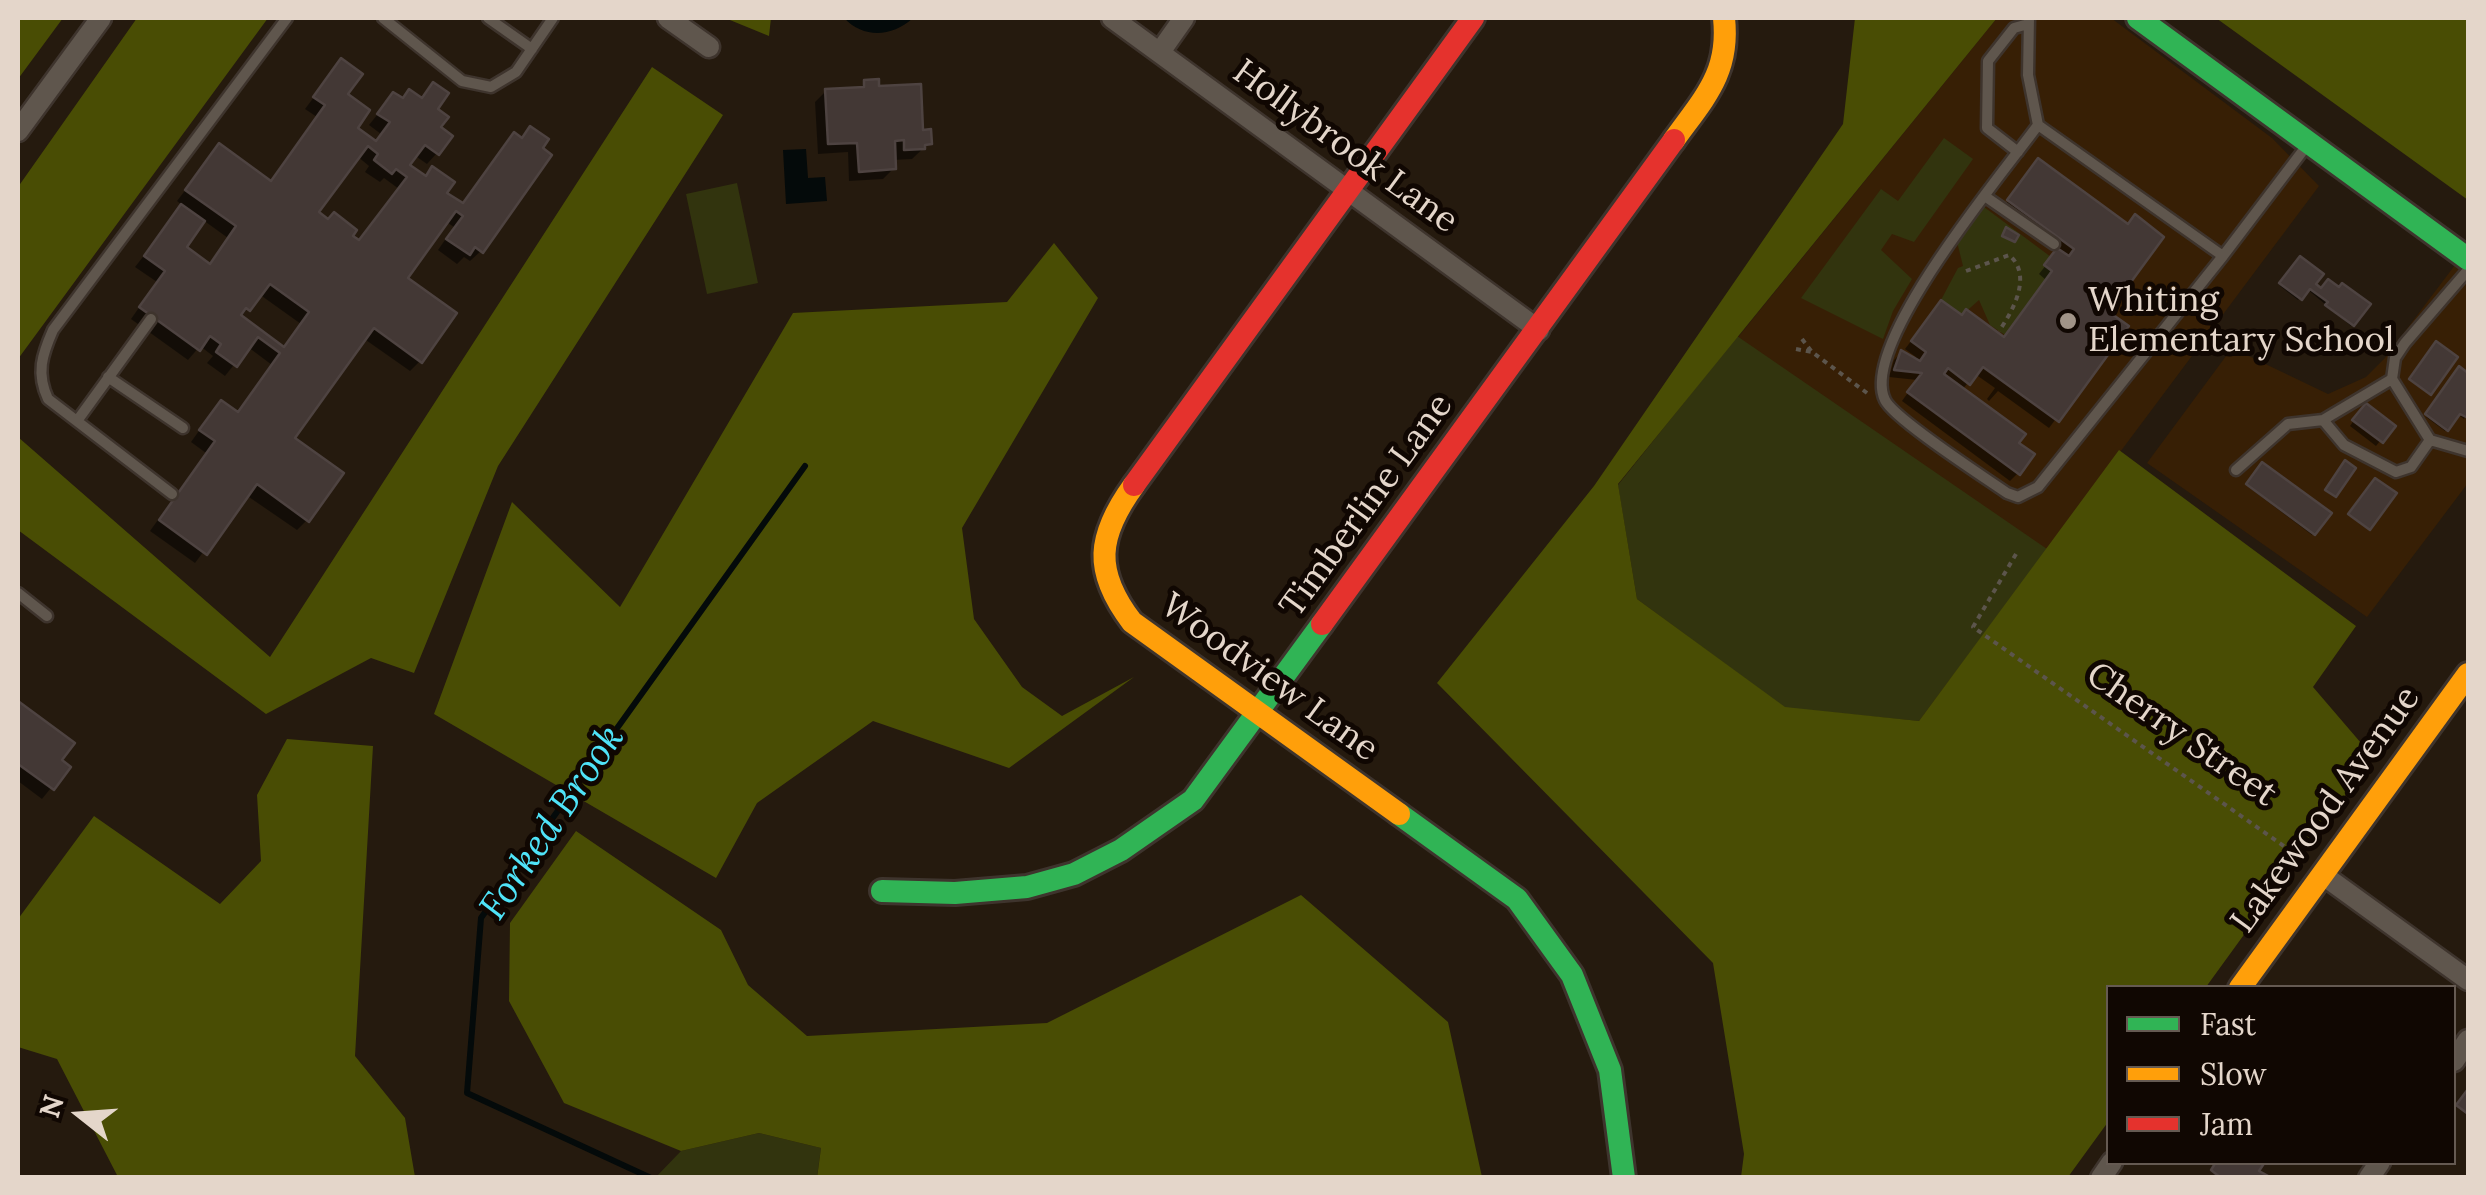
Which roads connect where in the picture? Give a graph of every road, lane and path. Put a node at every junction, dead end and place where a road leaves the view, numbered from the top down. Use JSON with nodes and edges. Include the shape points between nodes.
{"nodes":[{"id":1,"x":100,"y":18,"type":"edge"},
{"id":2,"x":286,"y":18,"type":"edge"},
{"id":3,"x":383,"y":18,"type":"edge"},
{"id":4,"x":488,"y":18,"type":"edge"},
{"id":5,"x":554,"y":18,"type":"edge"},
{"id":6,"x":668,"y":18,"type":"edge"},
{"id":7,"x":1112,"y":18,"type":"edge"},
{"id":8,"x":1184,"y":18,"type":"edge"},
{"id":9,"x":1473,"y":18,"type":"edge"},
{"id":10,"x":1724,"y":18,"type":"edge"},
{"id":11,"x":2138,"y":18,"type":"edge"},
{"id":12,"x":2028,"y":21,"type":"edge"},
{"id":13,"x":709,"y":47,"type":"dead end"},
{"id":14,"x":532,"y":49,"type":"junction"},
{"id":15,"x":1160,"y":52,"type":"junction"},
{"id":16,"x":2038,"y":125,"type":"junction"},
{"id":17,"x":18,"y":132,"type":"edge"},
{"id":18,"x":2308,"y":143,"type":"junction"},
{"id":19,"x":2018,"y":152,"type":"junction"},
{"id":20,"x":1348,"y":191,"type":"junction"},
{"id":21,"x":1986,"y":197,"type":"junction"},
{"id":22,"x":2054,"y":244,"type":"dead end"},
{"id":23,"x":2223,"y":256,"type":"junction"},
{"id":24,"x":2468,"y":259,"type":"edge"},
{"id":25,"x":2468,"y":270,"type":"edge"},
{"id":26,"x":1966,"y":271,"type":"dead end"},
{"id":27,"x":151,"y":319,"type":"dead end"},
{"id":28,"x":1539,"y":330,"type":"junction"},
{"id":29,"x":1999,"y":331,"type":"dead end"},
{"id":30,"x":1802,"y":339,"type":"dead end"},
{"id":31,"x":1796,"y":349,"type":"dead end"},
{"id":32,"x":1812,"y":352,"type":"junction"},
{"id":33,"x":108,"y":377,"type":"junction"},
{"id":34,"x":2392,"y":379,"type":"junction"},
{"id":35,"x":1891,"y":410,"type":"junction"},
{"id":36,"x":2323,"y":420,"type":"junction"},
{"id":37,"x":78,"y":421,"type":"junction"},
{"id":38,"x":183,"y":428,"type":"dead end"},
{"id":39,"x":2430,"y":440,"type":"junction"},
{"id":40,"x":2468,"y":451,"type":"edge"},
{"id":41,"x":2236,"y":470,"type":"dead end"},
{"id":42,"x":172,"y":494,"type":"dead end"},
{"id":43,"x":2016,"y":554,"type":"dead end"},
{"id":44,"x":18,"y":592,"type":"edge"},
{"id":45,"x":46,"y":616,"type":"dead end"},
{"id":46,"x":2468,"y":674,"type":"edge"},
{"id":47,"x":1258,"y":714,"type":"junction"},
{"id":48,"x":2324,"y":875,"type":"junction"},
{"id":49,"x":882,"y":891,"type":"dead end"},
{"id":50,"x":2468,"y":980,"type":"edge"},
{"id":51,"x":2242,"y":985,"type":"edge"},
{"id":52,"x":1624,"y":1178,"type":"edge"}],
"edges":[{"from":1,"to":17,"type":"street"},
{"from":2,"to":37,"type":"lane","via":[[53,330],[40,380],[48,398]]},
{"from":3,"to":14,"type":"lane","via":[[462,81],[491,87],[516,72]]},
{"from":4,"to":14,"type":"lane"},
{"from":5,"to":14,"type":"lane"},
{"from":6,"to":13,"type":"street"},
{"from":7,"to":15,"type":"street","name":"Hollybrook Lane"},
{"from":8,"to":15,"type":"street"},
{"from":9,"to":20,"type":"street","name":"Woodview Lane"},
{"from":10,"to":28,"type":"street","name":"Timberline Lane","via":[[1727,44],[1718,79]]},
{"from":11,"to":18,"type":"street"},
{"from":12,"to":16,"type":"lane","via":[[2028,75]]},
{"from":12,"to":19,"type":"lane","via":[[1988,61],[1987,128]]},
{"from":15,"to":20,"type":"street","name":"Hollybrook Lane"},
{"from":16,"to":19,"type":"lane"},
{"from":16,"to":23,"type":"lane"},
{"from":18,"to":23,"type":"lane"},
{"from":18,"to":24,"type":"street"},
{"from":19,"to":21,"type":"lane"},
{"from":20,"to":28,"type":"street","name":"Hollybrook Lane"},
{"from":20,"to":47,"type":"street","name":"Woodview Lane","via":[[1116,511],[1102,549],[1103,575],[1132,622]]},
{"from":21,"to":22,"type":"lane"},
{"from":21,"to":35,"type":"lane","via":[[1908,304],[1882,376]]},
{"from":23,"to":35,"type":"lane","via":[[2029,494],[2006,493]]},
{"from":25,"to":34,"type":"lane","via":[[2405,343]]},
{"from":26,"to":29,"type":"path","via":[[2010,255],[2016,261],[2021,273],[2014,309]]},
{"from":27,"to":33,"type":"lane"},
{"from":28,"to":47,"type":"street","name":"Timberline Lane"},
{"from":30,"to":32,"type":"path"},
{"from":31,"to":32,"type":"path"},
{"from":32,"to":35,"type":"path"},
{"from":33,"to":37,"type":"lane"},
{"from":33,"to":38,"type":"lane"},
{"from":34,"to":36,"type":"lane"},
{"from":34,"to":39,"type":"lane"},
{"from":36,"to":39,"type":"lane","via":[[2344,445],[2396,472],[2411,468]]},
{"from":36,"to":41,"type":"lane","via":[[2288,424]]},
{"from":37,"to":42,"type":"lane"},
{"from":39,"to":40,"type":"lane"},
{"from":43,"to":48,"type":"path","name":"Cherry Street","via":[[1973,627]]},
{"from":44,"to":45,"type":"lane"},
{"from":46,"to":48,"type":"street","name":"Lakewood Avenue"},
{"from":47,"to":49,"type":"street","name":"Timberline Lane","via":[[1192,800],[1076,874],[977,895]]},
{"from":47,"to":52,"type":"street","name":"Woodview Lane","via":[[1517,899],[1572,975],[1610,1070]]},
{"from":48,"to":50,"type":"street"},
{"from":48,"to":51,"type":"street","name":"Lakewood Avenue"}]}
